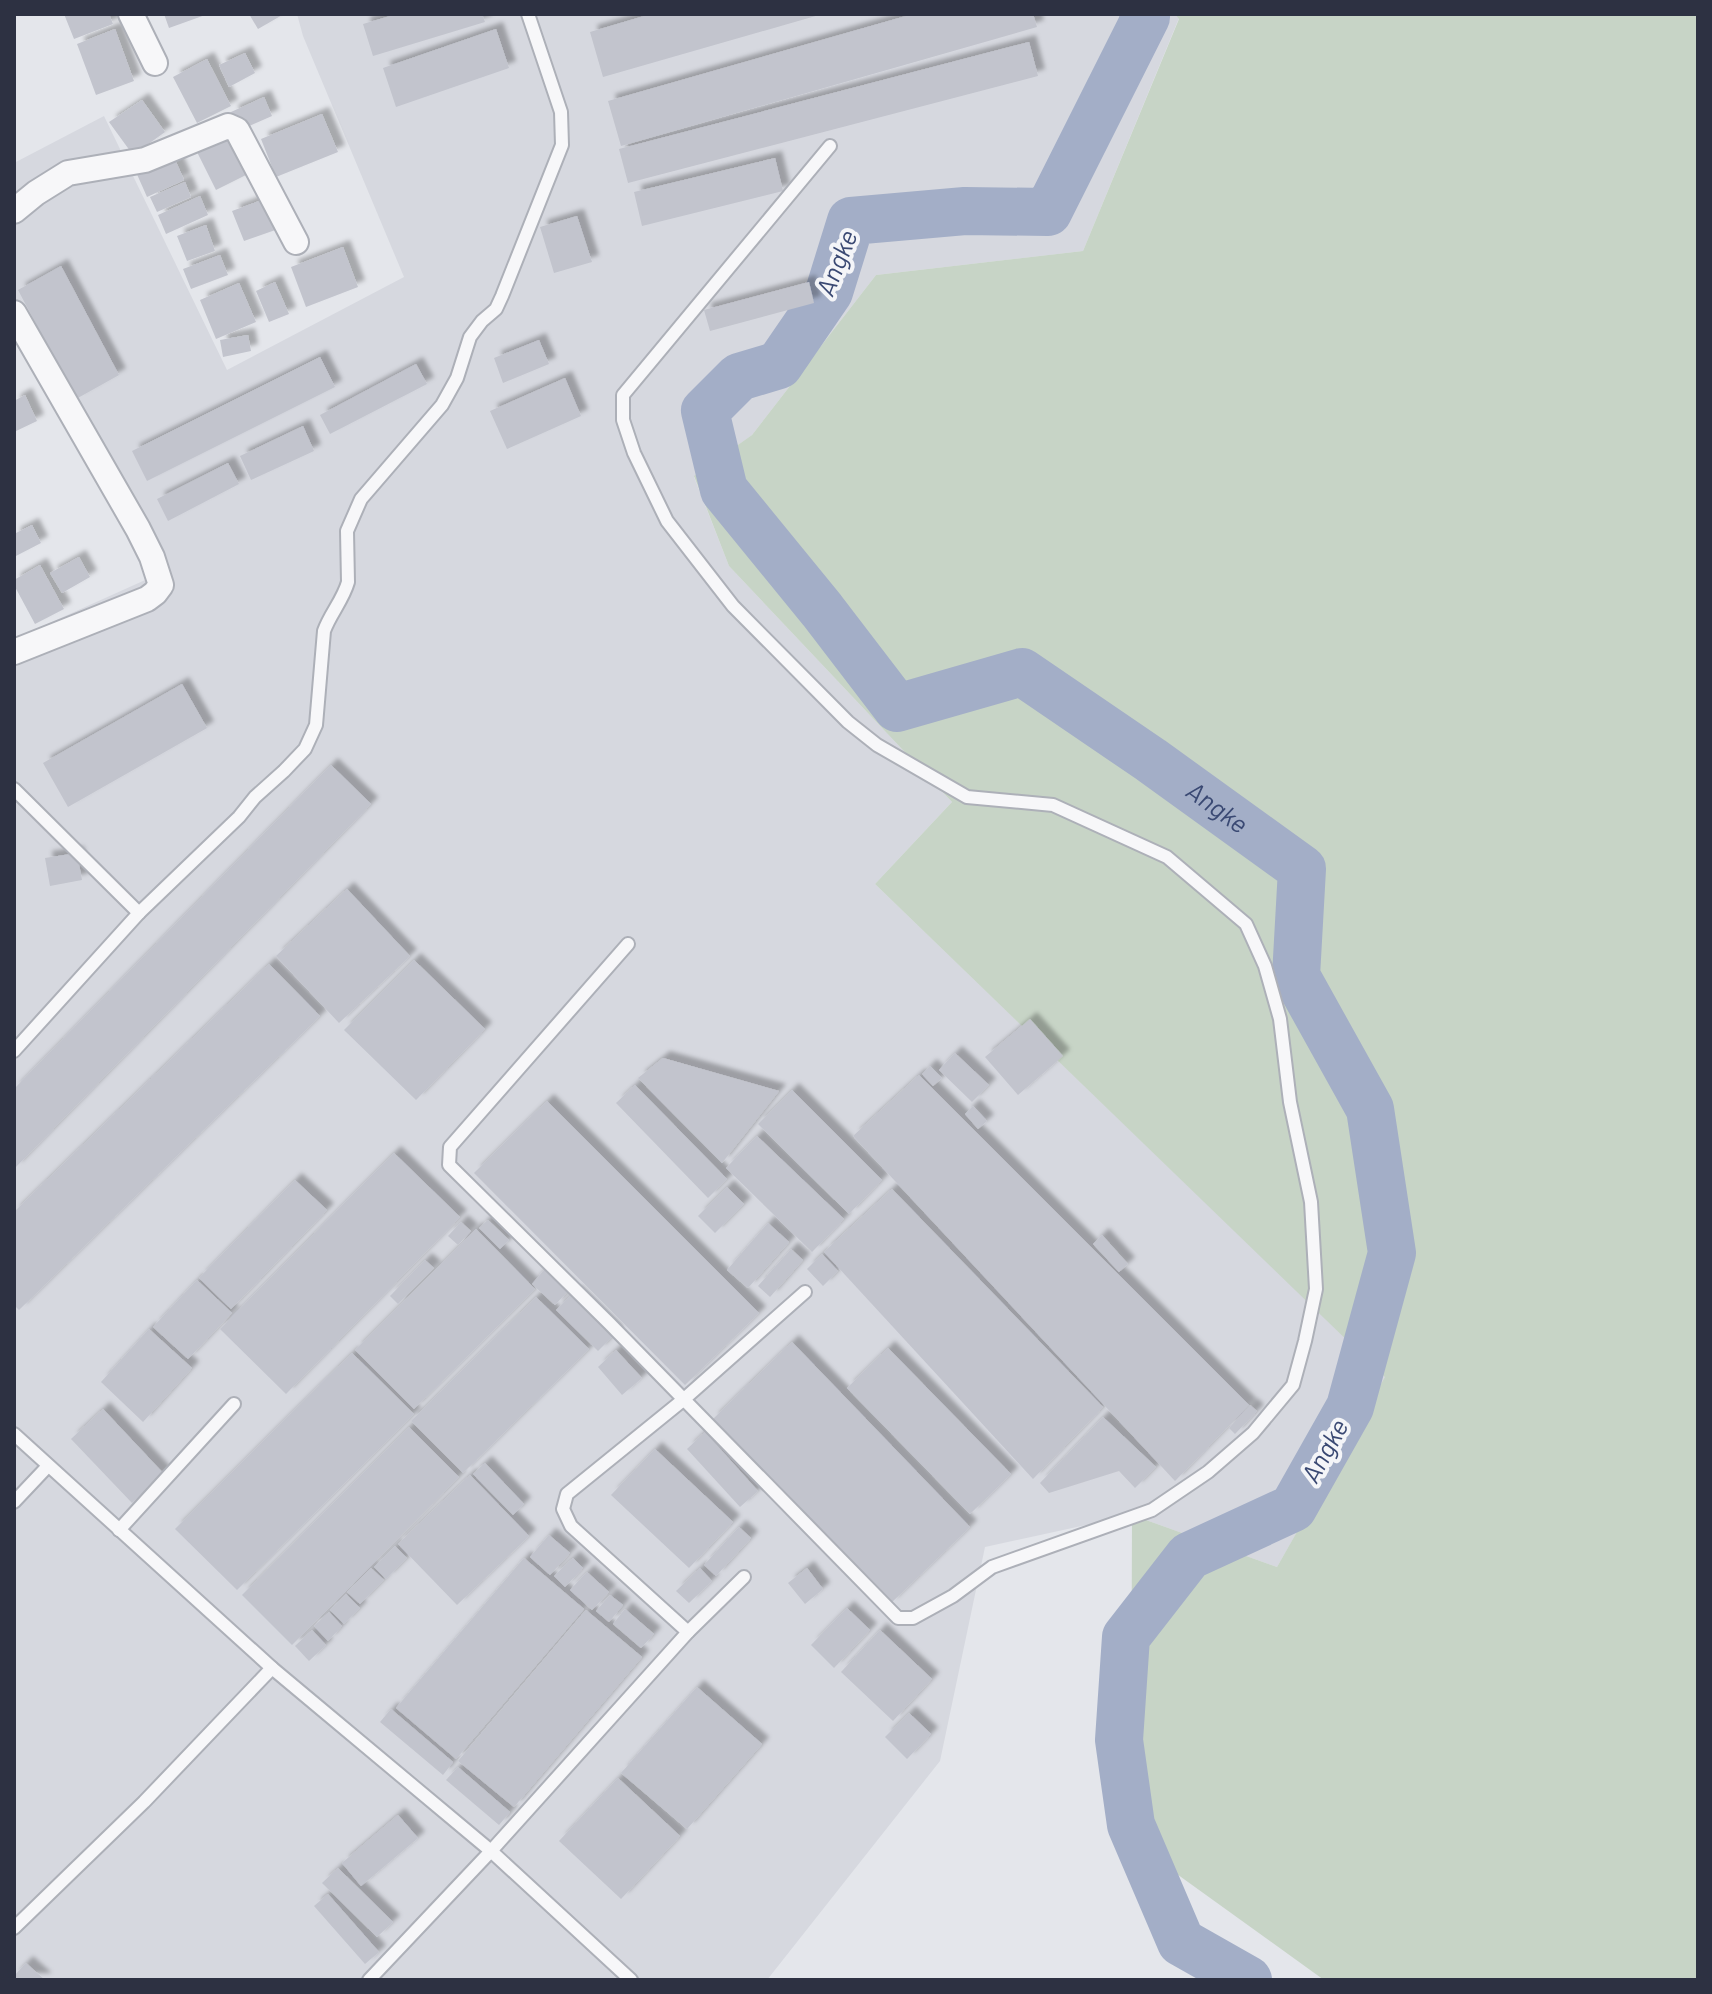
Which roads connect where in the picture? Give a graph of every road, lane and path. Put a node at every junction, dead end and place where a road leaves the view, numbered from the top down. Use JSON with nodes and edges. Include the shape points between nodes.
{"nodes":[{"id":1,"x":131,"y":14,"type":"edge"},
{"id":2,"x":528,"y":14,"type":"edge"},
{"id":3,"x":155,"y":63,"type":"dead end"},
{"id":4,"x":830,"y":146,"type":"dead end"},
{"id":5,"x":14,"y":211,"type":"edge"},
{"id":6,"x":296,"y":242,"type":"dead end"},
{"id":7,"x":14,"y":313,"type":"edge"},
{"id":8,"x":14,"y":652,"type":"edge"},
{"id":9,"x":14,"y":789,"type":"edge"},
{"id":10,"x":139,"y":913,"type":"junction"},
{"id":11,"x":628,"y":944,"type":"dead end"},
{"id":12,"x":14,"y":1051,"type":"edge"},
{"id":13,"x":805,"y":1292,"type":"dead end"},
{"id":14,"x":683,"y":1400,"type":"junction"},
{"id":15,"x":234,"y":1404,"type":"dead end"},
{"id":16,"x":14,"y":1434,"type":"edge"},
{"id":17,"x":48,"y":1466,"type":"junction"},
{"id":18,"x":14,"y":1502,"type":"edge"},
{"id":19,"x":119,"y":1530,"type":"junction"},
{"id":20,"x":744,"y":1577,"type":"dead end"},
{"id":21,"x":688,"y":1632,"type":"junction"},
{"id":22,"x":272,"y":1668,"type":"junction"},
{"id":23,"x":491,"y":1851,"type":"junction"},
{"id":24,"x":14,"y":1928,"type":"edge"},
{"id":25,"x":369,"y":1980,"type":"edge"},
{"id":26,"x":631,"y":1980,"type":"edge"}],
"edges":[{"from":1,"to":3,"type":"street"},
{"from":2,"to":10,"type":"lane","via":[[561,112],[562,145],[502,296],[470,337],[442,405],[361,499],[351,519],[348,582],[324,631],[316,725],[305,749]]},
{"from":4,"to":14,"type":"lane","via":[[623,395],[623,420],[634,453],[667,521],[733,606],[877,745],[967,797],[1053,805],[1167,857],[1246,924],[1280,1019],[1290,1102],[1311,1202],[1316,1289],[1293,1385],[1253,1433],[1208,1472],[1152,1510],[992,1567],[913,1618],[898,1618]]},
{"from":5,"to":6,"type":"street","via":[[68,173],[145,160],[228,126],[237,130]]},
{"from":7,"to":8,"type":"street","via":[[138,529],[161,585],[147,599]]},
{"from":9,"to":10,"type":"lane"},
{"from":10,"to":12,"type":"lane"},
{"from":11,"to":14,"type":"lane","via":[[450,1147],[449,1165]]},
{"from":13,"to":14,"type":"lane"},
{"from":14,"to":21,"type":"lane","via":[[567,1494],[563,1509],[571,1526]]},
{"from":15,"to":19,"type":"lane"},
{"from":16,"to":17,"type":"lane"},
{"from":17,"to":18,"type":"lane"},
{"from":17,"to":19,"type":"lane"},
{"from":19,"to":22,"type":"lane"},
{"from":20,"to":21,"type":"lane"},
{"from":21,"to":23,"type":"lane"},
{"from":22,"to":23,"type":"lane"},
{"from":22,"to":24,"type":"lane"},
{"from":23,"to":25,"type":"lane"},
{"from":23,"to":26,"type":"lane"}]}
